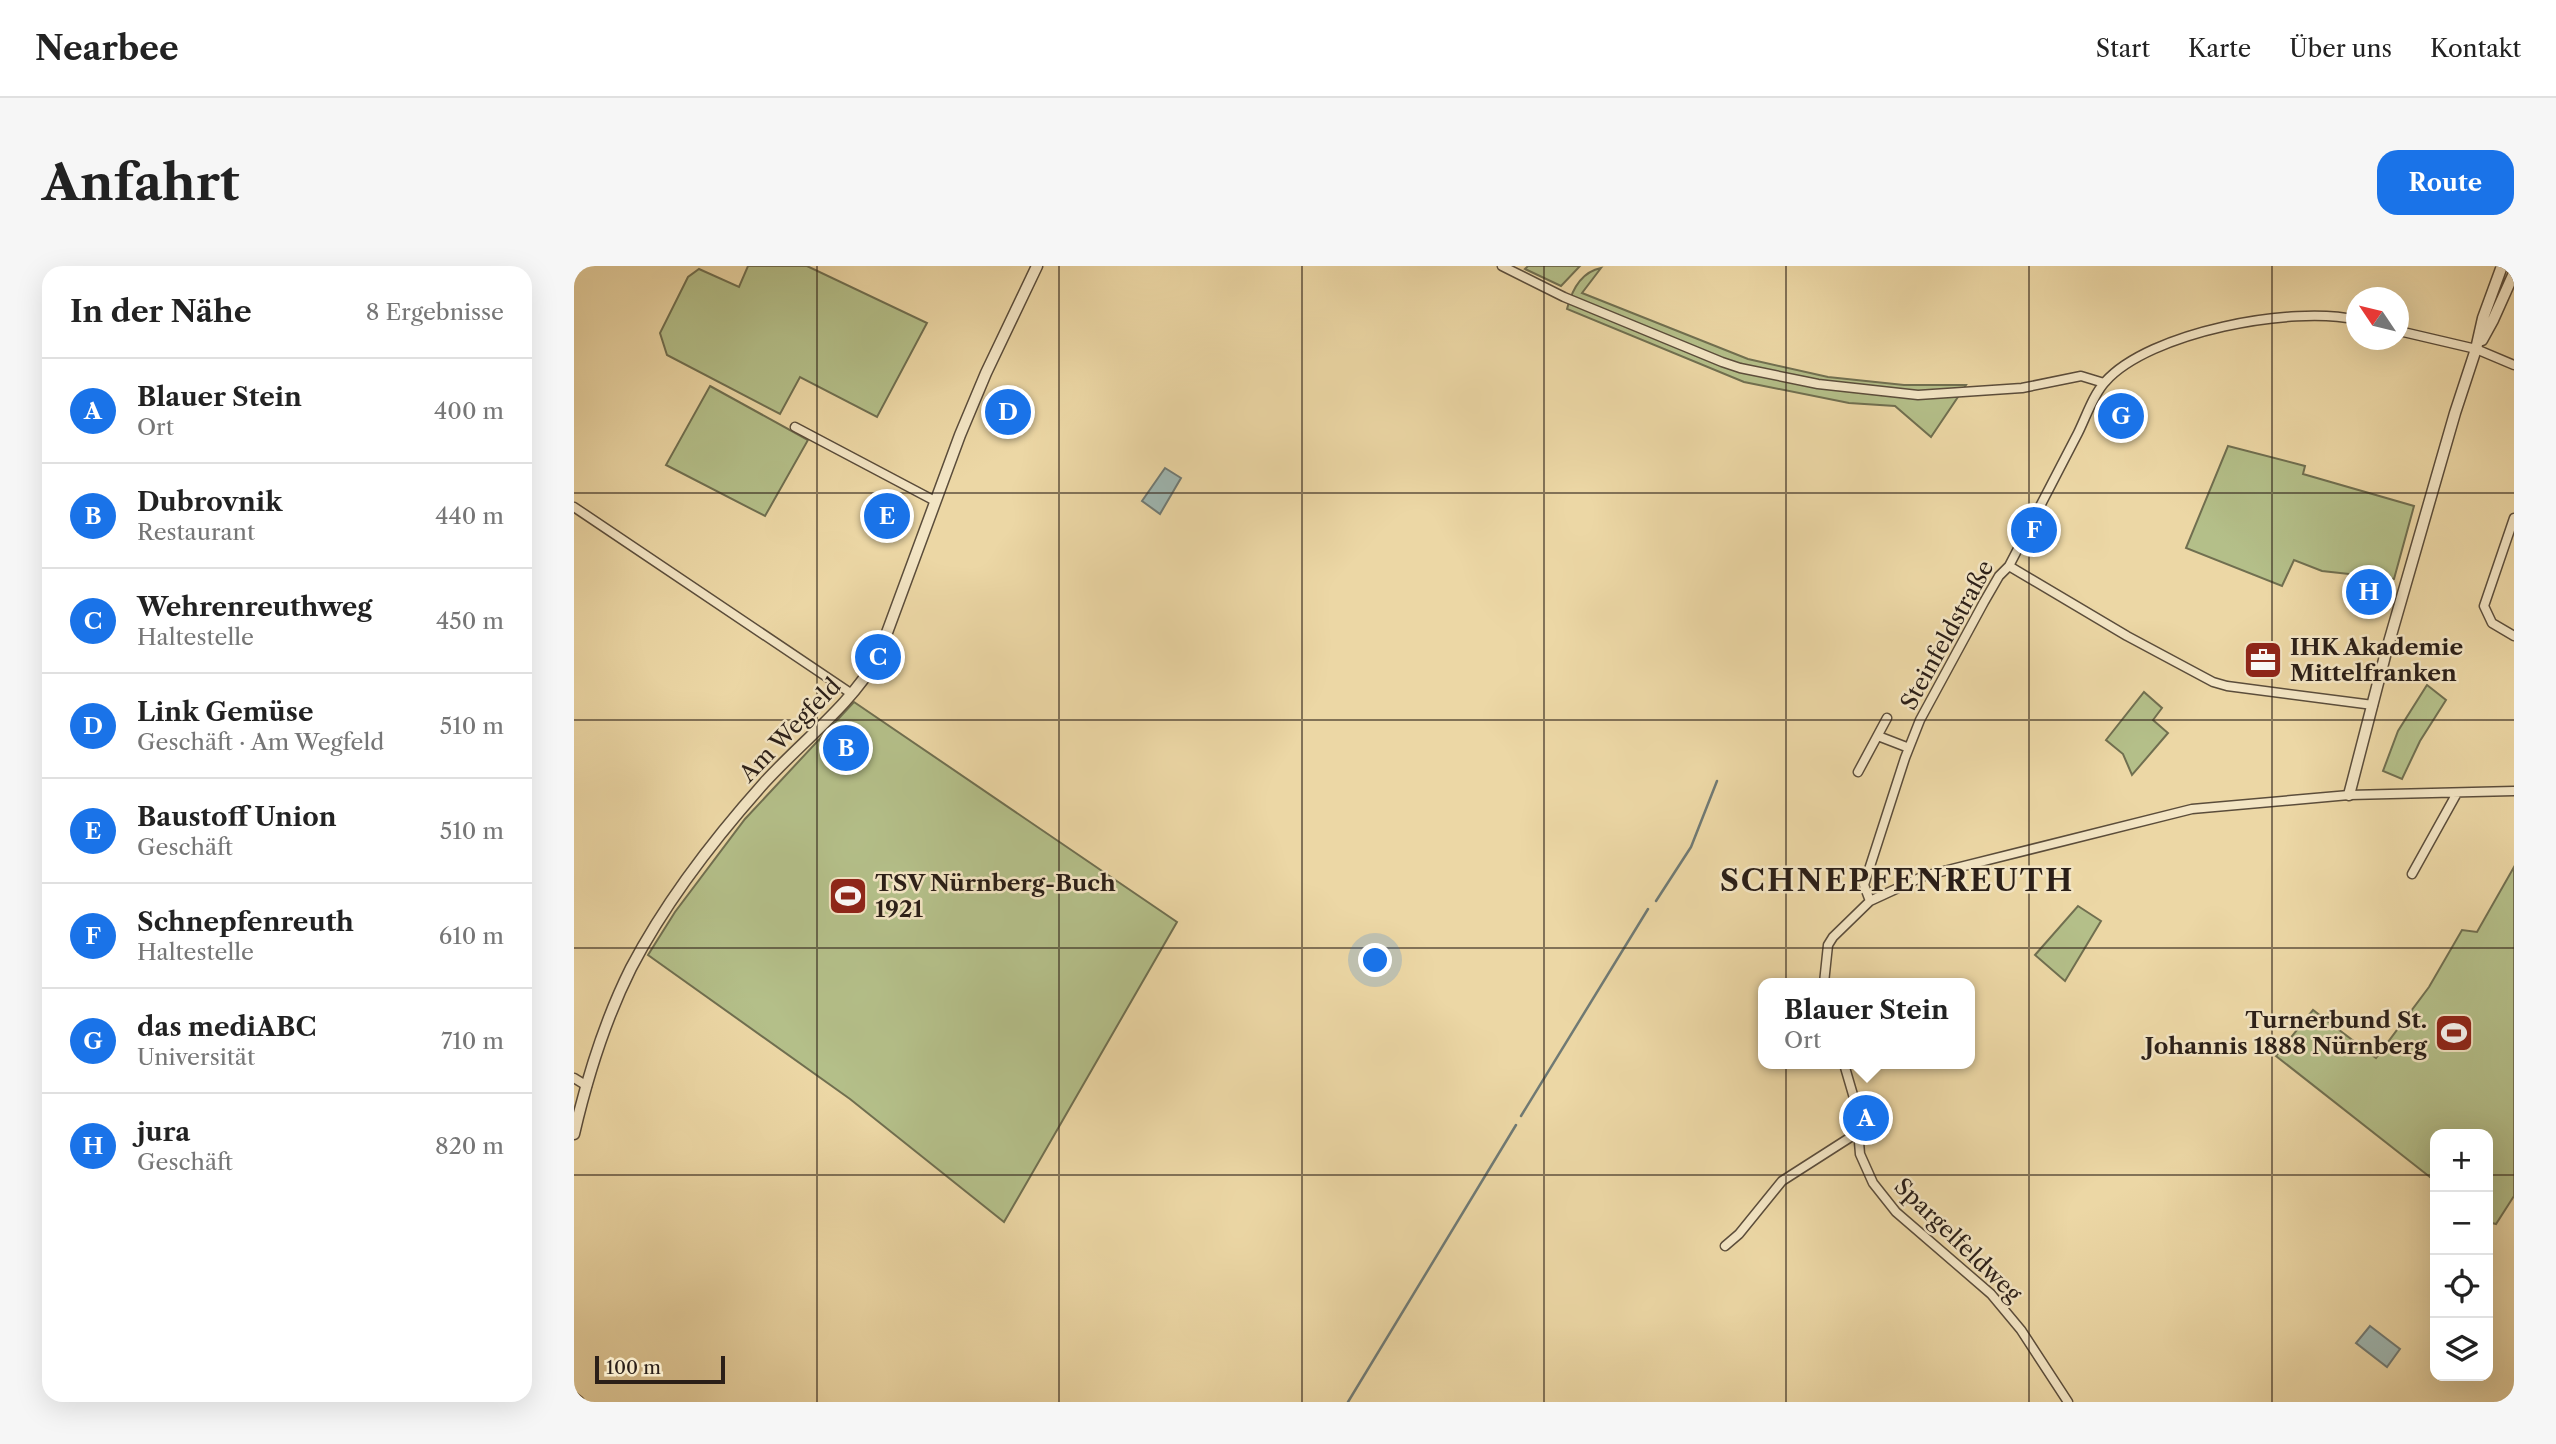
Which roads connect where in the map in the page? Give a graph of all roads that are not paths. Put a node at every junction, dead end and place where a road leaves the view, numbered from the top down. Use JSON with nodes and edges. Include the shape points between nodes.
{"nodes":[{"id":1,"x":1037,"y":266,"type":"edge"},
{"id":2,"x":1502,"y":266,"type":"edge"},
{"id":3,"x":2502,"y":266,"type":"edge"},
{"id":4,"x":2514,"y":273,"type":"edge"},
{"id":5,"x":2346,"y":319,"type":"edge"},
{"id":6,"x":2409,"y":333,"type":"edge"},
{"id":7,"x":2476,"y":349,"type":"junction"},
{"id":8,"x":2514,"y":365,"type":"edge"},
{"id":9,"x":2104,"y":383,"type":"junction"},
{"id":10,"x":794,"y":427,"type":"dead end"},
{"id":11,"x":935,"y":501,"type":"junction"},
{"id":12,"x":574,"y":508,"type":"edge"},
{"id":13,"x":2514,"y":519,"type":"edge"},
{"id":14,"x":2009,"y":566,"type":"junction"},
{"id":15,"x":2514,"y":636,"type":"edge"},
{"id":16,"x":852,"y":694,"type":"junction"},
{"id":17,"x":2373,"y":705,"type":"junction"},
{"id":18,"x":1887,"y":718,"type":"dead end"},
{"id":19,"x":1878,"y":736,"type":"junction"},
{"id":20,"x":1909,"y":748,"type":"junction"},
{"id":21,"x":1858,"y":772,"type":"dead end"},
{"id":22,"x":2514,"y":791,"type":"edge"},
{"id":23,"x":2457,"y":793,"type":"junction"},
{"id":24,"x":2349,"y":795,"type":"junction"},
{"id":25,"x":2412,"y":874,"type":"dead end"},
{"id":26,"x":1870,"y":901,"type":"junction"},
{"id":27,"x":1825,"y":978,"type":"edge"},
{"id":28,"x":1845,"y":1069,"type":"edge"},
{"id":29,"x":574,"y":1078,"type":"edge"},
{"id":30,"x":587,"y":1086,"type":"junction"},
{"id":31,"x":1857,"y":1133,"type":"junction"},
{"id":32,"x":574,"y":1134,"type":"edge"},
{"id":33,"x":1725,"y":1246,"type":"dead end"},
{"id":34,"x":574,"y":1398,"type":"edge"},
{"id":35,"x":579,"y":1402,"type":"edge"},
{"id":36,"x":2068,"y":1402,"type":"edge"}],
"edges":[{"from":1,"to":11,"type":"street","name":"Am Wegfeld","via":[[986,373]]},
{"from":2,"to":9,"type":"street","via":[[1564,297],[1722,362],[1818,384],[1918,394],[2022,388],[2081,376]]},
{"from":3,"to":7,"type":"street"},
{"from":4,"to":7,"type":"street"},
{"from":5,"to":9,"type":"street","name":"Steinfeldstraße","via":[[2311,316],[2254,321],[2165,345],[2126,363]]},
{"from":6,"to":7,"type":"street"},
{"from":7,"to":8,"type":"street"},
{"from":7,"to":17,"type":"street"},
{"from":9,"to":14,"type":"street","name":"Steinfeldstraße"},
{"from":10,"to":11,"type":"street"},
{"from":11,"to":16,"type":"street","name":"Am Wegfeld","via":[[883,645]]},
{"from":12,"to":16,"type":"street"},
{"from":13,"to":15,"type":"street","via":[[2484,606],[2492,623]]},
{"from":14,"to":17,"type":"street","via":[[2213,682]]},
{"from":14,"to":20,"type":"street","name":"Steinfeldstraße","via":[[1935,690]]},
{"from":16,"to":30,"type":"street","name":"Am Wegfeld","via":[[754,794],[672,901],[622,988]]},
{"from":17,"to":24,"type":"street"},
{"from":18,"to":19,"type":"street","name":"Steinfeldstraße"},
{"from":19,"to":20,"type":"street"},
{"from":19,"to":21,"type":"street","name":"Steinfeldstraße"},
{"from":20,"to":26,"type":"street","name":"Steinfeldstraße","via":[[1864,886]]},
{"from":22,"to":23,"type":"street"},
{"from":23,"to":24,"type":"street"},
{"from":23,"to":25,"type":"street"},
{"from":24,"to":26,"type":"street","via":[[2192,809],[1924,876]]},
{"from":26,"to":27,"type":"street","via":[[1828,945]]},
{"from":28,"to":31,"type":"street","name":"Spargelfeldweg","via":[[1856,1105]]},
{"from":29,"to":30,"type":"street"},
{"from":30,"to":32,"type":"street","name":"Am Wegfeld"},
{"from":31,"to":33,"type":"street","via":[[1782,1181]]},
{"from":31,"to":36,"type":"street","name":"Spargelfeldweg","via":[[1860,1154],[1873,1183],[1896,1212],[1991,1294],[2021,1330]]},
{"from":34,"to":35,"type":"street"}]}
